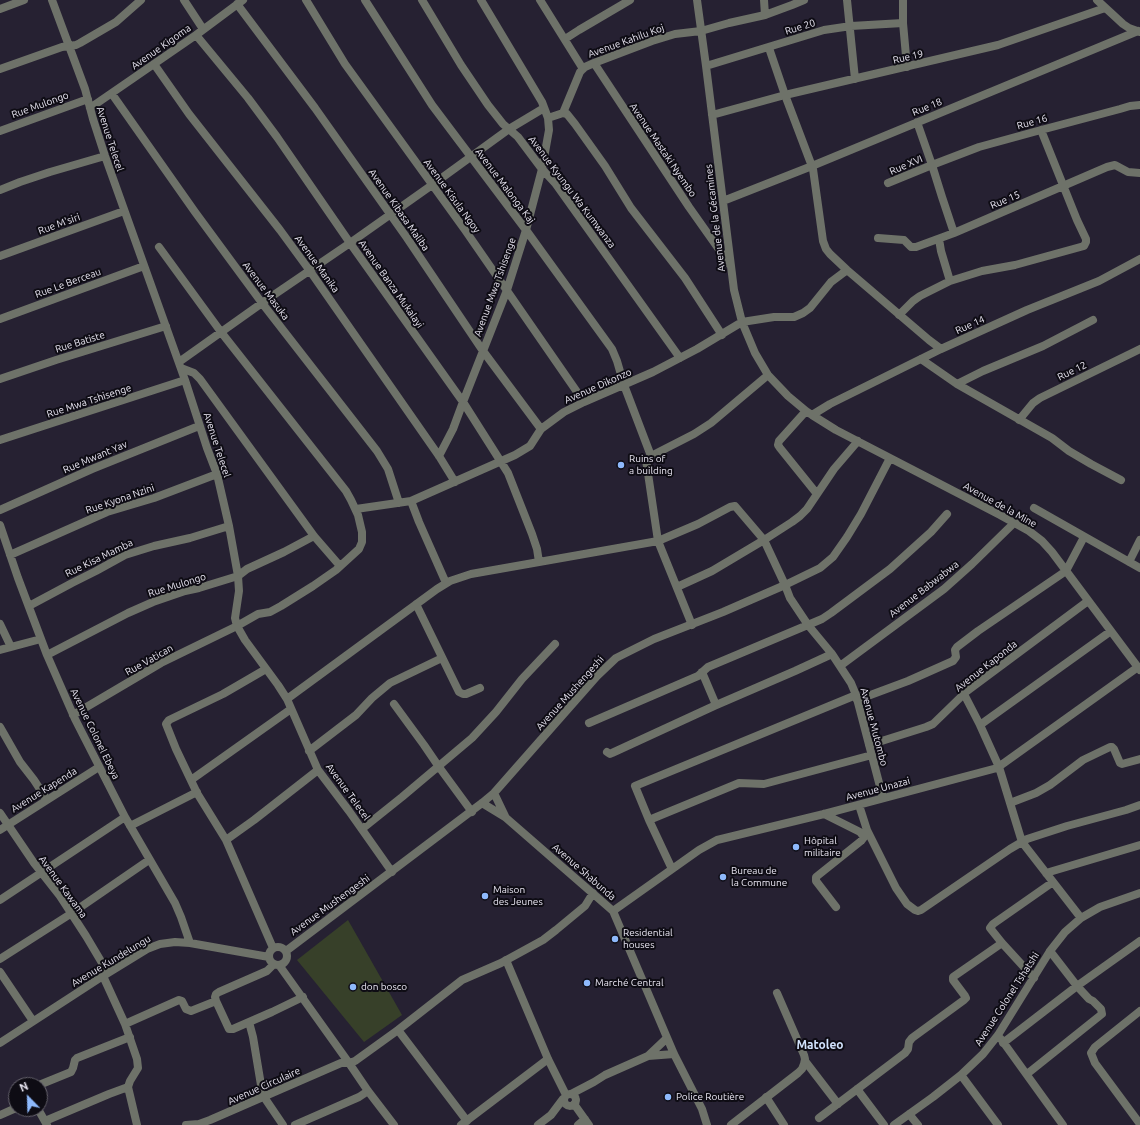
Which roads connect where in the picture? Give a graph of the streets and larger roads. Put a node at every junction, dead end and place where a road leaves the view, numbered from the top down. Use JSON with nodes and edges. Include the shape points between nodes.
{"nodes":[{"id":1,"x":24,"y":0,"type":"edge"},
{"id":2,"x":52,"y":0,"type":"edge"},
{"id":3,"x":142,"y":0,"type":"edge"},
{"id":4,"x":184,"y":0,"type":"edge"},
{"id":5,"x":306,"y":0,"type":"edge"},
{"id":6,"x":365,"y":0,"type":"edge"},
{"id":7,"x":422,"y":0,"type":"edge"},
{"id":8,"x":481,"y":0,"type":"edge"},
{"id":9,"x":540,"y":0,"type":"edge"},
{"id":10,"x":630,"y":0,"type":"edge"},
{"id":11,"x":697,"y":0,"type":"edge"},
{"id":12,"x":764,"y":0,"type":"edge"},
{"id":13,"x":804,"y":0,"type":"edge"},
{"id":14,"x":847,"y":0,"type":"edge"},
{"id":15,"x":903,"y":0,"type":"edge"},
{"id":16,"x":1097,"y":0,"type":"edge"},
{"id":17,"x":241,"y":1,"type":"edge"},
{"id":18,"x":1105,"y":8,"type":"junction"},
{"id":19,"x":0,"y":9,"type":"edge"},
{"id":20,"x":765,"y":15,"type":"junction"},
{"id":21,"x":903,"y":23,"type":"junction"},
{"id":22,"x":851,"y":26,"type":"junction"},
{"id":23,"x":203,"y":29,"type":"junction"},
{"id":24,"x":701,"y":31,"type":"junction"},
{"id":25,"x":1139,"y":32,"type":"edge"},
{"id":26,"x":196,"y":35,"type":"junction"},
{"id":27,"x":565,"y":39,"type":"junction"},
{"id":28,"x":69,"y":46,"type":"junction"},
{"id":29,"x":769,"y":48,"type":"junction"},
{"id":30,"x":594,"y":63,"type":"junction"},
{"id":31,"x":154,"y":64,"type":"junction"},
{"id":32,"x":706,"y":66,"type":"junction"},
{"id":33,"x":0,"y":67,"type":"edge"},
{"id":34,"x":907,"y":67,"type":"junction"},
{"id":35,"x":583,"y":69,"type":"junction"},
{"id":36,"x":855,"y":79,"type":"junction"},
{"id":37,"x":112,"y":94,"type":"junction"},
{"id":38,"x":786,"y":95,"type":"junction"},
{"id":39,"x":88,"y":99,"type":"junction"},
{"id":40,"x":1140,"y":105,"type":"edge"},
{"id":41,"x":90,"y":108,"type":"junction"},
{"id":42,"x":544,"y":108,"type":"junction"},
{"id":43,"x":563,"y":113,"type":"junction"},
{"id":44,"x":712,"y":115,"type":"junction"},
{"id":45,"x":548,"y":118,"type":"junction"},
{"id":46,"x":917,"y":122,"type":"junction"},
{"id":47,"x":509,"y":129,"type":"junction"},
{"id":48,"x":1041,"y":130,"type":"junction"},
{"id":49,"x":0,"y":131,"type":"edge"},
{"id":50,"x":104,"y":156,"type":"junction"},
{"id":51,"x":470,"y":157,"type":"junction"},
{"id":52,"x":932,"y":165,"type":"junction"},
{"id":53,"x":812,"y":166,"type":"junction"},
{"id":54,"x":542,"y":169,"type":"junction"},
{"id":55,"x":1140,"y":173,"type":"edge"},
{"id":56,"x":888,"y":184,"type":"dead end"},
{"id":57,"x":432,"y":186,"type":"junction"},
{"id":58,"x":1063,"y":186,"type":"junction"},
{"id":59,"x":0,"y":190,"type":"edge"},
{"id":60,"x":723,"y":201,"type":"junction"},
{"id":61,"x":124,"y":211,"type":"junction"},
{"id":62,"x":390,"y":214,"type":"junction"},
{"id":63,"x":526,"y":230,"type":"junction"},
{"id":64,"x":954,"y":233,"type":"junction"},
{"id":65,"x":878,"y":238,"type":"dead end"},
{"id":66,"x":939,"y":239,"type":"junction"},
{"id":67,"x":350,"y":243,"type":"junction"},
{"id":68,"x":159,"y":247,"type":"dead end"},
{"id":69,"x":0,"y":256,"type":"edge"},
{"id":70,"x":1140,"y":259,"type":"edge"},
{"id":71,"x":144,"y":266,"type":"junction"},
{"id":72,"x":731,"y":267,"type":"junction"},
{"id":73,"x":847,"y":270,"type":"junction"},
{"id":74,"x":310,"y":271,"type":"junction"},
{"id":75,"x":950,"y":281,"type":"junction"},
{"id":76,"x":507,"y":290,"type":"junction"},
{"id":77,"x":262,"y":303,"type":"junction"},
{"id":78,"x":899,"y":315,"type":"junction"},
{"id":79,"x":0,"y":319,"type":"edge"},
{"id":80,"x":1094,"y":320,"type":"dead end"},
{"id":81,"x":742,"y":322,"type":"junction"},
{"id":82,"x":166,"y":326,"type":"junction"},
{"id":83,"x":221,"y":332,"type":"junction"},
{"id":84,"x":722,"y":334,"type":"junction"},
{"id":85,"x":941,"y":349,"type":"junction"},
{"id":86,"x":1140,"y":349,"type":"edge"},
{"id":87,"x":483,"y":351,"type":"junction"},
{"id":88,"x":680,"y":358,"type":"junction"},
{"id":89,"x":920,"y":359,"type":"junction"},
{"id":90,"x":180,"y":365,"type":"junction"},
{"id":91,"x":768,"y":375,"type":"junction"},
{"id":92,"x":0,"y":379,"type":"edge"},
{"id":93,"x":185,"y":380,"type":"junction"},
{"id":94,"x":624,"y":384,"type":"junction"},
{"id":95,"x":958,"y":384,"type":"junction"},
{"id":96,"x":463,"y":402,"type":"junction"},
{"id":97,"x":584,"y":402,"type":"junction"},
{"id":98,"x":809,"y":413,"type":"junction"},
{"id":99,"x":1019,"y":420,"type":"junction"},
{"id":100,"x":199,"y":426,"type":"junction"},
{"id":101,"x":541,"y":429,"type":"junction"},
{"id":102,"x":0,"y":440,"type":"edge"},
{"id":103,"x":858,"y":441,"type":"junction"},
{"id":104,"x":439,"y":456,"type":"junction"},
{"id":105,"x":651,"y":456,"type":"junction"},
{"id":106,"x":890,"y":458,"type":"junction"},
{"id":107,"x":501,"y":462,"type":"junction"},
{"id":108,"x":216,"y":474,"type":"junction"},
{"id":109,"x":1121,"y":480,"type":"dead end"},
{"id":110,"x":455,"y":482,"type":"junction"},
{"id":111,"x":817,"y":494,"type":"junction"},
{"id":112,"x":411,"y":501,"type":"junction"},
{"id":113,"x":399,"y":502,"type":"junction"},
{"id":114,"x":1034,"y":508,"type":"dead end"},
{"id":115,"x":356,"y":509,"type":"junction"},
{"id":116,"x":0,"y":510,"type":"edge"},
{"id":117,"x":947,"y":514,"type":"dead end"},
{"id":118,"x":1015,"y":522,"type":"junction"},
{"id":119,"x":0,"y":525,"type":"edge"},
{"id":120,"x":229,"y":526,"type":"junction"},
{"id":121,"x":314,"y":536,"type":"junction"},
{"id":122,"x":1084,"y":537,"type":"junction"},
{"id":123,"x":764,"y":540,"type":"junction"},
{"id":124,"x":1140,"y":540,"type":"edge"},
{"id":125,"x":658,"y":541,"type":"junction"},
{"id":126,"x":10,"y":555,"type":"junction"},
{"id":127,"x":539,"y":562,"type":"junction"},
{"id":128,"x":1129,"y":562,"type":"junction"},
{"id":129,"x":340,"y":566,"type":"junction"},
{"id":130,"x":1140,"y":568,"type":"edge"},
{"id":131,"x":1066,"y":571,"type":"junction"},
{"id":132,"x":238,"y":576,"type":"junction"},
{"id":133,"x":446,"y":583,"type":"junction"},
{"id":134,"x":786,"y":585,"type":"junction"},
{"id":135,"x":677,"y":587,"type":"junction"},
{"id":136,"x":1088,"y":601,"type":"junction"},
{"id":137,"x":416,"y":604,"type":"junction"},
{"id":138,"x":29,"y":606,"type":"junction"},
{"id":139,"x":0,"y":624,"type":"edge"},
{"id":140,"x":692,"y":625,"type":"junction"},
{"id":141,"x":808,"y":625,"type":"junction"},
{"id":142,"x":237,"y":626,"type":"junction"},
{"id":143,"x":1111,"y":631,"type":"junction"},
{"id":144,"x":41,"y":639,"type":"junction"},
{"id":145,"x":555,"y":644,"type":"dead end"},
{"id":146,"x":10,"y":647,"type":"junction"},
{"id":147,"x":0,"y":650,"type":"edge"},
{"id":148,"x":832,"y":654,"type":"junction"},
{"id":149,"x":47,"y":655,"type":"junction"},
{"id":150,"x":442,"y":658,"type":"junction"},
{"id":151,"x":840,"y":666,"type":"junction"},
{"id":152,"x":1139,"y":668,"type":"edge"},
{"id":153,"x":266,"y":669,"type":"junction"},
{"id":154,"x":702,"y":672,"type":"junction"},
{"id":155,"x":480,"y":688,"type":"dead end"},
{"id":156,"x":964,"y":694,"type":"junction"},
{"id":157,"x":857,"y":698,"type":"junction"},
{"id":158,"x":287,"y":699,"type":"junction"},
{"id":159,"x":394,"y":704,"type":"dead end"},
{"id":160,"x":716,"y":705,"type":"junction"},
{"id":161,"x":291,"y":709,"type":"junction"},
{"id":162,"x":73,"y":715,"type":"junction"},
{"id":163,"x":589,"y":723,"type":"dead end"},
{"id":164,"x":980,"y":725,"type":"junction"},
{"id":165,"x":0,"y":727,"type":"edge"},
{"id":166,"x":869,"y":745,"type":"junction"},
{"id":167,"x":309,"y":751,"type":"junction"},
{"id":168,"x":607,"y":752,"type":"dead end"},
{"id":169,"x":872,"y":755,"type":"junction"},
{"id":170,"x":1140,"y":759,"type":"edge"},
{"id":171,"x":99,"y":767,"type":"junction"},
{"id":172,"x":439,"y":767,"type":"junction"},
{"id":173,"x":999,"y":767,"type":"junction"},
{"id":174,"x":318,"y":770,"type":"junction"},
{"id":175,"x":191,"y":780,"type":"junction"},
{"id":176,"x":197,"y":792,"type":"junction"},
{"id":177,"x":494,"y":793,"type":"junction"},
{"id":178,"x":883,"y":798,"type":"junction"},
{"id":179,"x":47,"y":800,"type":"junction"},
{"id":180,"x":482,"y":803,"type":"junction"},
{"id":181,"x":1010,"y":803,"type":"junction"},
{"id":182,"x":859,"y":805,"type":"junction"},
{"id":183,"x":1140,"y":805,"type":"edge"},
{"id":184,"x":472,"y":812,"type":"junction"},
{"id":185,"x":0,"y":813,"type":"edge"},
{"id":186,"x":824,"y":814,"type":"junction"},
{"id":187,"x":125,"y":817,"type":"junction"},
{"id":188,"x":505,"y":817,"type":"junction"},
{"id":189,"x":649,"y":820,"type":"junction"},
{"id":190,"x":7,"y":825,"type":"junction"},
{"id":191,"x":130,"y":826,"type":"junction"},
{"id":192,"x":362,"y":829,"type":"junction"},
{"id":193,"x":0,"y":830,"type":"edge"},
{"id":194,"x":226,"y":840,"type":"junction"},
{"id":195,"x":1022,"y":842,"type":"junction"},
{"id":196,"x":1140,"y":845,"type":"edge"},
{"id":197,"x":149,"y":860,"type":"junction"},
{"id":198,"x":672,"y":869,"type":"junction"},
{"id":199,"x":392,"y":872,"type":"junction"},
{"id":200,"x":42,"y":873,"type":"junction"},
{"id":201,"x":1046,"y":873,"type":"junction"},
{"id":202,"x":1053,"y":882,"type":"junction"},
{"id":203,"x":593,"y":893,"type":"junction"},
{"id":204,"x":1140,"y":894,"type":"edge"},
{"id":205,"x":0,"y":900,"type":"edge"},
{"id":206,"x":836,"y":908,"type":"dead end"},
{"id":207,"x":613,"y":911,"type":"junction"},
{"id":208,"x":72,"y":914,"type":"junction"},
{"id":209,"x":1081,"y":918,"type":"junction"},
{"id":210,"x":1140,"y":941,"type":"edge"},
{"id":211,"x":190,"y":943,"type":"junction"},
{"id":212,"x":1002,"y":943,"type":"junction"},
{"id":213,"x":273,"y":948,"type":"junction"},
{"id":214,"x":286,"y":951,"type":"junction"},
{"id":215,"x":1050,"y":951,"type":"junction"},
{"id":216,"x":0,"y":959,"type":"edge"},
{"id":217,"x":506,"y":960,"type":"junction"},
{"id":218,"x":274,"y":962,"type":"junction"},
{"id":219,"x":0,"y":972,"type":"edge"},
{"id":220,"x":105,"y":975,"type":"junction"},
{"id":221,"x":1034,"y":978,"type":"junction"},
{"id":222,"x":1077,"y":986,"type":"junction"},
{"id":223,"x":777,"y":993,"type":"dead end"},
{"id":224,"x":303,"y":997,"type":"junction"},
{"id":225,"x":216,"y":1001,"type":"junction"},
{"id":226,"x":1140,"y":1011,"type":"edge"},
{"id":227,"x":33,"y":1021,"type":"junction"},
{"id":228,"x":249,"y":1022,"type":"junction"},
{"id":229,"x":125,"y":1024,"type":"junction"},
{"id":230,"x":398,"y":1030,"type":"junction"},
{"id":231,"x":998,"y":1035,"type":"junction"},
{"id":232,"x":130,"y":1037,"type":"junction"},
{"id":233,"x":667,"y":1038,"type":"junction"},
{"id":234,"x":1003,"y":1042,"type":"junction"},
{"id":235,"x":0,"y":1043,"type":"edge"},
{"id":236,"x":674,"y":1054,"type":"junction"},
{"id":237,"x":648,"y":1056,"type":"junction"},
{"id":238,"x":548,"y":1059,"type":"junction"},
{"id":239,"x":805,"y":1061,"type":"junction"},
{"id":240,"x":350,"y":1063,"type":"junction"},
{"id":241,"x":1027,"y":1074,"type":"junction"},
{"id":242,"x":961,"y":1075,"type":"junction"},
{"id":243,"x":48,"y":1081,"type":"edge"},
{"id":244,"x":594,"y":1082,"type":"junction"},
{"id":245,"x":128,"y":1088,"type":"junction"},
{"id":246,"x":857,"y":1090,"type":"junction"},
{"id":247,"x":368,"y":1091,"type":"junction"},
{"id":248,"x":567,"y":1096,"type":"junction"},
{"id":249,"x":264,"y":1097,"type":"junction"},
{"id":250,"x":766,"y":1097,"type":"junction"},
{"id":251,"x":573,"y":1104,"type":"junction"},
{"id":252,"x":838,"y":1104,"type":"junction"},
{"id":253,"x":702,"y":1109,"type":"junction"},
{"id":254,"x":909,"y":1114,"type":"junction"},
{"id":255,"x":551,"y":1115,"type":"junction"},
{"id":256,"x":819,"y":1118,"type":"dead end"},
{"id":257,"x":587,"y":1122,"type":"edge"},
{"id":258,"x":46,"y":1123,"type":"edge"},
{"id":259,"x":464,"y":1123,"type":"edge"},
{"id":260,"x":1140,"y":1124,"type":"edge"},
{"id":261,"x":137,"y":1125,"type":"edge"},
{"id":262,"x":186,"y":1125,"type":"edge"},
{"id":263,"x":283,"y":1125,"type":"edge"},
{"id":264,"x":295,"y":1125,"type":"edge"},
{"id":265,"x":394,"y":1125,"type":"edge"},
{"id":266,"x":538,"y":1125,"type":"edge"},
{"id":267,"x":578,"y":1125,"type":"edge"},
{"id":268,"x":707,"y":1125,"type":"edge"},
{"id":269,"x":714,"y":1125,"type":"edge"},
{"id":270,"x":731,"y":1125,"type":"edge"},
{"id":271,"x":784,"y":1125,"type":"edge"},
{"id":272,"x":884,"y":1125,"type":"edge"},
{"id":273,"x":894,"y":1125,"type":"edge"},
{"id":274,"x":918,"y":1125,"type":"edge"},
{"id":275,"x":998,"y":1125,"type":"edge"},
{"id":276,"x":1063,"y":1125,"type":"edge"}],
"edges":[{"from":1,"to":19,"type":"street"},
{"from":2,"to":28,"type":"street","name":"Avenue Telecel"},
{"from":3,"to":28,"type":"street","via":[[102,31],[80,44]]},
{"from":4,"to":23,"type":"street"},
{"from":5,"to":57,"type":"street","name":"Avenue Kisula Ngoy","via":[[345,64]]},
{"from":6,"to":51,"type":"street","name":"Avenue Malonga Kaj","via":[[432,106]]},
{"from":7,"to":47,"type":"street","name":"Avenue Kyungu Wa Kumwanza","via":[[488,105]]},
{"from":8,"to":42,"type":"street","name":"Avenue Mwa Tshisenge"},
{"from":9,"to":27,"type":"street"},
{"from":10,"to":27,"type":"street"},
{"from":11,"to":24,"type":"street","name":"Avenue de la Gécamines"},
{"from":12,"to":20,"type":"street"},
{"from":13,"to":20,"type":"street","name":"Avenue Kahilu Koj"},
{"from":14,"to":22,"type":"street"},
{"from":15,"to":21,"type":"street"},
{"from":16,"to":18,"type":"street"},
{"from":17,"to":23,"type":"street","name":"Avenue Kigoma"},
{"from":17,"to":62,"type":"street","name":"Avenue Kibasa Maliba"},
{"from":18,"to":25,"type":"street","via":[[1123,24]]},
{"from":18,"to":34,"type":"street","name":"Rue 19","via":[[998,46]]},
{"from":20,"to":24,"type":"street","name":"Avenue Kahilu Koj"},
{"from":21,"to":22,"type":"street","name":"Rue 20"},
{"from":21,"to":34,"type":"street"},
{"from":22,"to":29,"type":"street","name":"Rue 20","via":[[812,33]]},
{"from":22,"to":36,"type":"street"},
{"from":23,"to":26,"type":"street","name":"Avenue Kigoma"},
{"from":24,"to":30,"type":"street","name":"Avenue Kahilu Koj","via":[[675,34]]},
{"from":24,"to":32,"type":"street","name":"Avenue de la Gécamines"},
{"from":25,"to":46,"type":"street","name":"Rue 18"},
{"from":26,"to":31,"type":"street","name":"Avenue Kigoma"},
{"from":26,"to":67,"type":"street","name":"Avenue Banza Mukalayi","via":[[277,137]]},
{"from":27,"to":35,"type":"street"},
{"from":28,"to":33,"type":"street"},
{"from":28,"to":39,"type":"street","name":"Avenue Telecel"},
{"from":29,"to":32,"type":"street","name":"Rue 20"},
{"from":29,"to":38,"type":"street"},
{"from":30,"to":35,"type":"street","name":"Avenue Kahilu Koj"},
{"from":30,"to":72,"type":"street","name":"Avenue Mastaki Nyembo"},
{"from":31,"to":37,"type":"street","name":"Avenue Kigoma"},
{"from":31,"to":74,"type":"street","name":"Avenue Manika","via":[[189,114]]},
{"from":32,"to":44,"type":"street","name":"Avenue de la Gécamines"},
{"from":34,"to":36,"type":"street","name":"Rue 19"},
{"from":35,"to":43,"type":"street","name":"Avenue Kahilu Koj"},
{"from":36,"to":38,"type":"street","name":"Rue 19"},
{"from":37,"to":41,"type":"street","name":"Avenue Kigoma"},
{"from":37,"to":77,"type":"street","name":"Avenue Masuka"},
{"from":38,"to":44,"type":"street","name":"Rue 19"},
{"from":38,"to":53,"type":"street"},
{"from":39,"to":41,"type":"street","name":"Avenue Telecel"},
{"from":39,"to":49,"type":"street","name":"Rue Mulongo"},
{"from":40,"to":48,"type":"street","name":"Rue 16"},
{"from":41,"to":50,"type":"street","name":"Avenue Telecel"},
{"from":42,"to":45,"type":"street","name":"Avenue Mwa Tshisenge"},
{"from":42,"to":47,"type":"street"},
{"from":43,"to":45,"type":"street"},
{"from":43,"to":84,"type":"street","via":[[567,114],[597,154],[631,208],[685,278]]},
{"from":44,"to":60,"type":"street","name":"Avenue de la Gécamines"},
{"from":45,"to":54,"type":"street","name":"Avenue Mwa Tshisenge","via":[[549,130]]},
{"from":46,"to":52,"type":"street"},
{"from":46,"to":53,"type":"street","name":"Rue 18"},
{"from":47,"to":51,"type":"street"},
{"from":47,"to":54,"type":"street","name":"Avenue Kyungu Wa Kumwanza"},
{"from":48,"to":52,"type":"street","name":"Rue 16","via":[[980,147]]},
{"from":48,"to":58,"type":"street"},
{"from":50,"to":59,"type":"street"},
{"from":50,"to":61,"type":"street","name":"Avenue Telecel"},
{"from":51,"to":57,"type":"street"},
{"from":51,"to":63,"type":"street","name":"Avenue Malonga Kaj"},
{"from":52,"to":56,"type":"street","name":"Rue XVI"},
{"from":52,"to":64,"type":"street"},
{"from":53,"to":60,"type":"street","name":"Rue 18"},
{"from":53,"to":73,"type":"street","via":[[824,246]]},
{"from":54,"to":63,"type":"street","name":"Avenue Mwa Tshisenge"},
{"from":54,"to":88,"type":"street","name":"Avenue Kyungu Wa Kumwanza","via":[[566,198]]},
{"from":55,"to":58,"type":"street","name":"Rue 15","via":[[1131,173],[1116,165],[1110,166]]},
{"from":57,"to":62,"type":"street"},
{"from":57,"to":76,"type":"street","name":"Avenue Kisula Ngoy"},
{"from":58,"to":64,"type":"street","name":"Rue 15"},
{"from":58,"to":75,"type":"street","via":[[1086,239],[1084,246]]},
{"from":60,"to":72,"type":"street","name":"Avenue de la Gécamines"},
{"from":61,"to":69,"type":"street","name":"Rue M'siri"},
{"from":61,"to":71,"type":"street","name":"Avenue Telecel"},
{"from":62,"to":67,"type":"street"},
{"from":62,"to":87,"type":"street","name":"Avenue Kibasa Maliba"},
{"from":63,"to":76,"type":"street","name":"Avenue Mwa Tshisenge"},
{"from":63,"to":94,"type":"street","name":"Avenue Malonga Kaj","via":[[612,349]]},
{"from":64,"to":66,"type":"street","name":"Rue 15"},
{"from":65,"to":66,"type":"street","name":"Rue 15","via":[[904,240],[912,248]]},
{"from":66,"to":75,"type":"street"},
{"from":67,"to":74,"type":"street"},
{"from":67,"to":96,"type":"street","name":"Avenue Banza Mukalayi"},
{"from":68,"to":83,"type":"street","name":"Rue Vatican"},
{"from":70,"to":85,"type":"street","name":"Rue 14","via":[[1099,281]]},
{"from":71,"to":79,"type":"street","name":"Rue Le Berceau"},
{"from":71,"to":82,"type":"street","name":"Avenue Telecel"},
{"from":72,"to":81,"type":"street","name":"Avenue de la Gécamines"},
{"from":73,"to":78,"type":"street"},
{"from":73,"to":81,"type":"street","via":[[831,282],[803,313],[794,317]]},
{"from":74,"to":77,"type":"street"},
{"from":74,"to":104,"type":"street","name":"Avenue Manika"},
{"from":75,"to":78,"type":"street","via":[[920,296]]},
{"from":76,"to":87,"type":"street","name":"Avenue Mwa Tshisenge"},
{"from":76,"to":97,"type":"street","name":"Avenue Kisula Ngoy"},
{"from":77,"to":83,"type":"street"},
{"from":77,"to":113,"type":"street","name":"Avenue Masuka","via":[[381,456]]},
{"from":78,"to":85,"type":"street"},
{"from":80,"to":95,"type":"street"},
{"from":81,"to":84,"type":"street","name":"Avenue Dikonzo"},
{"from":81,"to":91,"type":"street","name":"Avenue de la Gécamines"},
{"from":82,"to":90,"type":"street","name":"Avenue Telecel"},
{"from":82,"to":92,"type":"street","name":"Rue Batiste"},
{"from":83,"to":90,"type":"street"},
{"from":83,"to":115,"type":"street","name":"Rue Vatican","via":[[346,490]]},
{"from":84,"to":88,"type":"street","name":"Avenue Dikonzo"},
{"from":85,"to":89,"type":"street","name":"Rue 14"},
{"from":86,"to":99,"type":"street","name":"Rue 12","via":[[1040,398]]},
{"from":87,"to":96,"type":"street","name":"Avenue Mwa Tshisenge"},
{"from":87,"to":101,"type":"street","name":"Avenue Kibasa Maliba"},
{"from":88,"to":94,"type":"street","name":"Avenue Dikonzo"},
{"from":89,"to":95,"type":"street"},
{"from":89,"to":98,"type":"street","name":"Rue 14"},
{"from":90,"to":93,"type":"street","name":"Avenue Telecel"},
{"from":90,"to":121,"type":"street","via":[[200,379]]},
{"from":91,"to":98,"type":"street","name":"Avenue de la Gécamines","via":[[778,387]]},
{"from":91,"to":105,"type":"street","via":[[711,423]]},
{"from":93,"to":100,"type":"street","name":"Avenue Telecel"},
{"from":93,"to":102,"type":"street","name":"Rue Mwa Tshisenge"},
{"from":94,"to":97,"type":"street","name":"Avenue Dikonzo"},
{"from":94,"to":105,"type":"street","name":"Avenue Malonga Kaj"},
{"from":95,"to":99,"type":"street"},
{"from":96,"to":104,"type":"street","name":"Avenue Mwa Tshisenge"},
{"from":96,"to":107,"type":"street","name":"Avenue Banza Mukalayi"},
{"from":97,"to":101,"type":"street","name":"Avenue Dikonzo","via":[[564,412]]},
{"from":98,"to":103,"type":"street","name":"Avenue de la Mine"},
{"from":98,"to":111,"type":"street","name":"Rue 14","via":[[779,441],[778,445]]},
{"from":99,"to":109,"type":"street"},
{"from":100,"to":108,"type":"street","name":"Avenue Telecel"},
{"from":100,"to":116,"type":"street","name":"Rue Mwant Yav"},
{"from":101,"to":107,"type":"street","name":"Avenue Dikonzo","via":[[527,449]]},
{"from":103,"to":106,"type":"street","name":"Avenue de la Mine"},
{"from":103,"to":111,"type":"street"},
{"from":104,"to":110,"type":"street","name":"Avenue Manika"},
{"from":105,"to":125,"type":"street","via":[[646,462]]},
{"from":106,"to":118,"type":"street","name":"Avenue de la Mine"},
{"from":106,"to":134,"type":"street","name":"Avenue Mushengeshi","via":[[858,519],[833,557],[820,568]]},
{"from":107,"to":110,"type":"street","name":"Avenue Dikonzo"},
{"from":107,"to":127,"type":"street","name":"Avenue Banza Mukalayi","via":[[527,521]]},
{"from":108,"to":120,"type":"street","name":"Avenue Telecel"},
{"from":108,"to":126,"type":"street","name":"Rue Kyona Nzini","via":[[107,512]]},
{"from":110,"to":112,"type":"street","name":"Avenue Dikonzo"},
{"from":111,"to":123,"type":"street","via":[[800,516]]},
{"from":112,"to":113,"type":"street","name":"Avenue Dikonzo"},
{"from":112,"to":133,"type":"street"},
{"from":113,"to":115,"type":"street","name":"Avenue Dikonzo"},
{"from":114,"to":122,"type":"street"},
{"from":115,"to":129,"type":"street","name":"Rue Vatican","via":[[362,542],[359,550]]},
{"from":117,"to":141,"type":"street","via":[[890,569],[831,613]]},
{"from":118,"to":131,"type":"street","name":"Avenue de la Mine","via":[[1042,542]]},
{"from":118,"to":151,"type":"street","name":"Avenue Babwabwa","via":[[944,589]]},
{"from":119,"to":126,"type":"street","name":"Avenue Colonel Ebeya"},
{"from":120,"to":132,"type":"street","name":"Avenue Telecel"},
{"from":120,"to":138,"type":"street","name":"Rue Kisa Mamba","via":[[125,555]]},
{"from":121,"to":129,"type":"street"},
{"from":121,"to":132,"type":"street","name":"Rue Mulongo","via":[[247,569]]},
{"from":122,"to":128,"type":"street"},
{"from":122,"to":131,"type":"street"},
{"from":123,"to":125,"type":"street","name":"Avenue Mutombo","via":[[738,508],[733,506]]},
{"from":123,"to":134,"type":"street","name":"Avenue Mutombo"},
{"from":123,"to":135,"type":"street","via":[[712,571]]},
{"from":124,"to":128,"type":"street"},
{"from":125,"to":127,"type":"street"},
{"from":125,"to":135,"type":"street"},
{"from":126,"to":138,"type":"street","name":"Avenue Colonel Ebeya"},
{"from":127,"to":133,"type":"street","via":[[471,574]]},
{"from":128,"to":130,"type":"street"},
{"from":129,"to":142,"type":"street","name":"Rue Vatican","via":[[277,608],[268,613],[258,614]]},
{"from":131,"to":136,"type":"street","name":"Avenue de la Mine"},
{"from":131,"to":157,"type":"street","via":[[957,647],[953,661],[908,681]]},
{"from":132,"to":142,"type":"street","name":"Avenue Telecel","via":[[235,618]]},
{"from":132,"to":149,"type":"street","name":"Rue Mulongo","via":[[152,602]]},
{"from":133,"to":137,"type":"street"},
{"from":134,"to":140,"type":"street","name":"Avenue Mushengeshi"},
{"from":134,"to":141,"type":"street","name":"Avenue Mutombo","via":[[790,598]]},
{"from":135,"to":140,"type":"street"},
{"from":136,"to":143,"type":"street","name":"Avenue de la Mine"},
{"from":136,"to":156,"type":"street","name":"Avenue Kaponda"},
{"from":137,"to":150,"type":"street"},
{"from":137,"to":158,"type":"street"},
{"from":138,"to":144,"type":"street","name":"Avenue Colonel Ebeya"},
{"from":139,"to":146,"type":"street"},
{"from":140,"to":177,"type":"street","name":"Avenue Mushengeshi","via":[[616,658],[592,681]]},
{"from":141,"to":148,"type":"street","name":"Avenue Mutombo"},
{"from":141,"to":154,"type":"street","via":[[708,667]]},
{"from":142,"to":153,"type":"street","name":"Avenue Telecel"},
{"from":142,"to":162,"type":"street","name":"Rue Vatican","via":[[161,663]]},
{"from":143,"to":152,"type":"street","name":"Avenue de la Mine"},
{"from":143,"to":164,"type":"street"},
{"from":144,"to":146,"type":"street"},
{"from":144,"to":149,"type":"street","name":"Avenue Colonel Ebeya"},
{"from":145,"to":172,"type":"street","via":[[472,738]]},
{"from":146,"to":147,"type":"street"},
{"from":148,"to":151,"type":"street","name":"Avenue Mutombo"},
{"from":148,"to":160,"type":"street"},
{"from":149,"to":162,"type":"street","name":"Avenue Colonel Ebeya"},
{"from":150,"to":155,"type":"street","via":[[459,692],[466,694]]},
{"from":150,"to":167,"type":"street","via":[[390,683],[356,715]]},
{"from":151,"to":157,"type":"street","name":"Avenue Mutombo"},
{"from":152,"to":173,"type":"street","name":"Avenue Unazai"},
{"from":153,"to":158,"type":"street","name":"Avenue Telecel"},
{"from":153,"to":175,"type":"street","via":[[223,694],[167,721],[170,736]]},
{"from":154,"to":160,"type":"street"},
{"from":154,"to":163,"type":"street","via":[[692,679]]},
{"from":156,"to":164,"type":"street"},
{"from":156,"to":166,"type":"street","name":"Avenue Kaponda","via":[[930,725]]},
{"from":157,"to":166,"type":"street","name":"Avenue Mutombo"},
{"from":157,"to":189,"type":"street","via":[[635,786]]},
{"from":158,"to":161,"type":"street","name":"Avenue Telecel"},
{"from":159,"to":172,"type":"street"},
{"from":160,"to":168,"type":"street","via":[[610,754]]},
{"from":161,"to":167,"type":"street","name":"Avenue Telecel"},
{"from":161,"to":175,"type":"street"},
{"from":162,"to":171,"type":"street","name":"Avenue Colonel Ebeya"},
{"from":164,"to":173,"type":"street"},
{"from":165,"to":179,"type":"street","via":[[20,762]]},
{"from":166,"to":169,"type":"street","name":"Avenue Mutombo"},
{"from":167,"to":174,"type":"street","name":"Avenue Telecel"},
{"from":169,"to":178,"type":"street","name":"Avenue Mutombo"},
{"from":169,"to":189,"type":"street","via":[[764,784],[739,783]]},
{"from":170,"to":181,"type":"street","via":[[1122,764],[1114,748],[1108,748],[1083,760],[1036,793]]},
{"from":171,"to":179,"type":"street","name":"Avenue Kapenda"},
{"from":171,"to":187,"type":"street","name":"Avenue Colonel Ebeya"},
{"from":172,"to":184,"type":"street"},
{"from":172,"to":192,"type":"street"},
{"from":173,"to":178,"type":"street","name":"Avenue Unazai"},
{"from":173,"to":181,"type":"street"},
{"from":174,"to":192,"type":"street","name":"Avenue Telecel"},
{"from":174,"to":194,"type":"street"},
{"from":175,"to":176,"type":"street"},
{"from":176,"to":191,"type":"street"},
{"from":176,"to":194,"type":"street"},
{"from":177,"to":180,"type":"street","name":"Avenue Mushengeshi"},
{"from":177,"to":188,"type":"street"},
{"from":178,"to":182,"type":"street","name":"Avenue Unazai"},
{"from":179,"to":190,"type":"street","name":"Avenue Kapenda"},
{"from":180,"to":184,"type":"street","name":"Avenue Mushengeshi"},
{"from":180,"to":188,"type":"street","name":"Avenue Shabunda"},
{"from":181,"to":195,"type":"street"},
{"from":182,"to":186,"type":"street","name":"Avenue Unazai"},
{"from":182,"to":195,"type":"street","via":[[867,830],[896,888],[907,904],[917,910]]},
{"from":183,"to":195,"type":"street","via":[[1033,836]]},
{"from":184,"to":199,"type":"street","name":"Avenue Mushengeshi"},
{"from":185,"to":190,"type":"street","name":"Avenue Kawama"},
{"from":186,"to":198,"type":"street","name":"Avenue Unazai","via":[[716,840]]},
{"from":186,"to":206,"type":"street","via":[[860,832],[864,837],[816,877],[816,881]]},
{"from":187,"to":191,"type":"street","name":"Avenue Colonel Ebeya"},
{"from":187,"to":200,"type":"street"},
{"from":188,"to":203,"type":"street","name":"Avenue Shabunda"},
{"from":189,"to":198,"type":"street"},
{"from":190,"to":193,"type":"street","name":"Avenue Kapenda"},
{"from":190,"to":200,"type":"street","name":"Avenue Kawama"},
{"from":191,"to":197,"type":"street","name":"Avenue Colonel Ebeya"},
{"from":192,"to":199,"type":"street","name":"Avenue Telecel"},
{"from":194,"to":213,"type":"street"},
{"from":195,"to":201,"type":"street"},
{"from":196,"to":201,"type":"street"},
{"from":197,"to":208,"type":"street"},
{"from":197,"to":211,"type":"street","name":"Avenue Colonel Ebeya","via":[[175,903]]},
{"from":198,"to":207,"type":"street","name":"Avenue Unazai"},
{"from":199,"to":214,"type":"street","name":"Avenue Mushengeshi"},
{"from":200,"to":205,"type":"street"},
{"from":200,"to":208,"type":"street","name":"Avenue Kawama"},
{"from":201,"to":202,"type":"street"},
{"from":202,"to":209,"type":"street"},
{"from":202,"to":212,"type":"street","via":[[991,927]]},
{"from":203,"to":207,"type":"street","name":"Avenue Shabunda"},
{"from":203,"to":217,"type":"street","name":"Avenue Circulaire","via":[[585,906],[556,930]]},
{"from":204,"to":209,"type":"street","name":"Avenue Colonel Tshatshi","via":[[1100,907]]},
{"from":207,"to":233,"type":"street","name":"Avenue Shabunda"},
{"from":208,"to":216,"type":"street"},
{"from":208,"to":220,"type":"street","name":"Avenue Kawama","via":[[90,942]]},
{"from":209,"to":215,"type":"street","name":"Avenue Colonel Tshatshi","via":[[1065,932]]},
{"from":210,"to":222,"type":"street"},
{"from":211,"to":218,"type":"street","name":"Avenue Kundelungu"},
{"from":211,"to":220,"type":"street","name":"Avenue Kundelungu","via":[[165,943],[154,946]]},
{"from":212,"to":221,"type":"street"},
{"from":212,"to":246,"type":"street","via":[[953,978],[965,999],[912,1038],[905,1053]]},
{"from":213,"to":214,"type":"street","via":[[280,947]]},
{"from":213,"to":218,"type":"street","via":[[270,952]]},
{"from":214,"to":218,"type":"street","via":[[287,958],[283,963]]},
{"from":215,"to":221,"type":"street","name":"Avenue Colonel Tshatshi"},
{"from":215,"to":222,"type":"street"},
{"from":217,"to":230,"type":"street","name":"Avenue Circulaire","via":[[462,980]]},
{"from":217,"to":238,"type":"street"},
{"from":218,"to":224,"type":"street"},
{"from":218,"to":225,"type":"street","via":[[267,971],[219,992],[215,996]]},
{"from":219,"to":227,"type":"street"},
{"from":220,"to":227,"type":"street","name":"Avenue Kundelungu"},
{"from":220,"to":229,"type":"street","name":"Avenue Kawama"},
{"from":221,"to":231,"type":"street","name":"Avenue Colonel Tshatshi"},
{"from":222,"to":234,"type":"street"},
{"from":222,"to":241,"type":"street","via":[[1101,1009],[1102,1015]]},
{"from":223,"to":239,"type":"street"},
{"from":224,"to":228,"type":"street"},
{"from":224,"to":240,"type":"street"},
{"from":225,"to":228,"type":"street","via":[[229,1029]]},
{"from":225,"to":229,"type":"street","via":[[191,1011],[186,1009],[180,1000]]},
{"from":226,"to":260,"type":"street","via":[[1095,1047],[1091,1054]]},
{"from":227,"to":235,"type":"street","name":"Avenue Kundelungu"},
{"from":228,"to":249,"type":"street"},
{"from":229,"to":232,"type":"street","name":"Avenue Kawama"},
{"from":230,"to":240,"type":"street","name":"Avenue Circulaire"},
{"from":230,"to":259,"type":"street"},
{"from":231,"to":234,"type":"street"},
{"from":231,"to":242,"type":"street","name":"Avenue Colonel Tshatshi"},
{"from":232,"to":243,"type":"street","via":[[77,1058],[71,1072]]},
{"from":232,"to":245,"type":"street","name":"Avenue Kawama","via":[[138,1066]]},
{"from":233,"to":236,"type":"street","name":"Avenue Shabunda"},
{"from":233,"to":237,"type":"street"},
{"from":234,"to":241,"type":"street"},
{"from":236,"to":237,"type":"street"},
{"from":236,"to":253,"type":"street","name":"Avenue Shabunda"},
{"from":237,"to":244,"type":"street"},
{"from":238,"to":248,"type":"street"},
{"from":238,"to":259,"type":"street"},
{"from":239,"to":250,"type":"street","via":[[798,1073]]},
{"from":239,"to":252,"type":"street"},
{"from":240,"to":247,"type":"street"},
{"from":240,"to":249,"type":"street","name":"Avenue Circulaire","via":[[341,1063]]},
{"from":241,"to":276,"type":"street"},
{"from":242,"to":254,"type":"street","name":"Avenue Colonel Tshatshi"},
{"from":242,"to":275,"type":"street"},
{"from":244,"to":248,"type":"street"},
{"from":244,"to":251,"type":"street"},
{"from":245,"to":258,"type":"street"},
{"from":245,"to":261,"type":"street"},
{"from":246,"to":252,"type":"street"},
{"from":246,"to":272,"type":"street"},
{"from":247,"to":264,"type":"street"},
{"from":247,"to":265,"type":"street"},
{"from":248,"to":251,"type":"street","via":[[575,1096]]},
{"from":248,"to":251,"type":"street","via":[[564,1104]]},
{"from":248,"to":255,"type":"street"},
{"from":249,"to":262,"type":"street","name":"Avenue Circulaire","via":[[199,1124]]},
{"from":249,"to":263,"type":"street"},
{"from":250,"to":270,"type":"street"},
{"from":250,"to":271,"type":"street"},
{"from":251,"to":255,"type":"street"},
{"from":251,"to":257,"type":"street"},
{"from":252,"to":256,"type":"street"},
{"from":253,"to":268,"type":"street"},
{"from":253,"to":269,"type":"street"},
{"from":254,"to":273,"type":"street","name":"Avenue Colonel Tshatshi"},
{"from":254,"to":274,"type":"street"},
{"from":255,"to":266,"type":"street"},
{"from":257,"to":267,"type":"street"}]}
